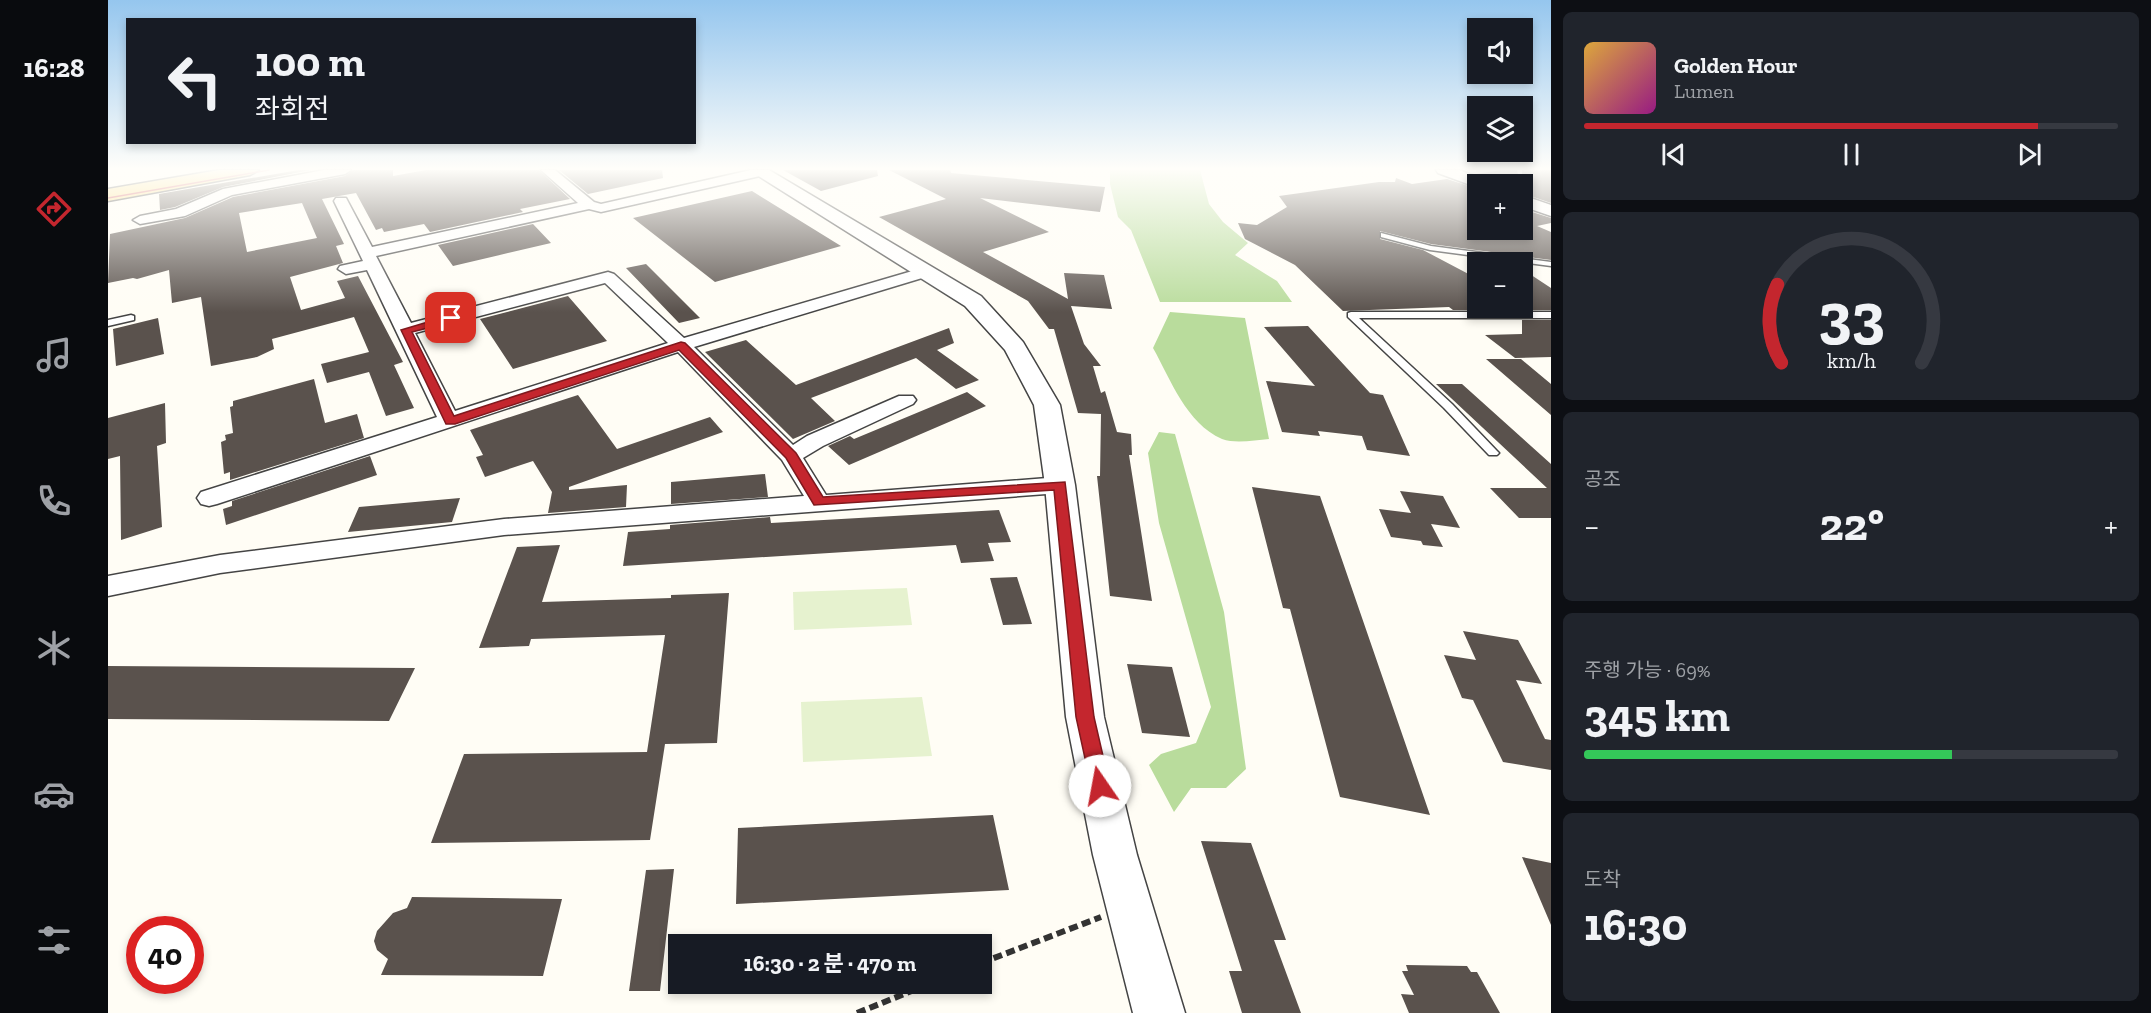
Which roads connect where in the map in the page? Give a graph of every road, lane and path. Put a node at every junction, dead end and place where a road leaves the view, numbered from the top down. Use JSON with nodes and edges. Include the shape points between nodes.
{"nodes":[{"id":1,"x":156,"y":217,"type":"edge"},
{"id":2,"x":349,"y":217,"type":"edge"},
{"id":3,"x":538,"y":217,"type":"edge"},
{"id":4,"x":836,"y":217,"type":"edge"},
{"id":5,"x":140,"y":220,"type":"dead end"},
{"id":6,"x":1384,"y":235,"type":"dead end"},
{"id":7,"x":370,"y":258,"type":"junction"},
{"id":8,"x":1551,"y":264,"type":"edge"},
{"id":9,"x":346,"y":269,"type":"dead end"},
{"id":10,"x":926,"y":272,"type":"junction"},
{"id":11,"x":1551,"y":315,"type":"edge"},
{"id":12,"x":131,"y":318,"type":"dead end"},
{"id":13,"x":108,"y":323,"type":"edge"},
{"id":14,"x":406,"y":330,"type":"junction"},
{"id":15,"x":681,"y":345,"type":"junction"},
{"id":16,"x":906,"y":400,"type":"dead end"},
{"id":17,"x":450,"y":421,"type":"junction"},
{"id":18,"x":1493,"y":453,"type":"dead end"},
{"id":19,"x":791,"y":456,"type":"junction"},
{"id":20,"x":1060,"y":485,"type":"junction"},
{"id":21,"x":209,"y":498,"type":"dead end"},
{"id":22,"x":819,"y":502,"type":"junction"},
{"id":23,"x":108,"y":586,"type":"edge"},
{"id":24,"x":1129,"y":906,"type":"junction"},
{"id":25,"x":992,"y":959,"type":"edge"},
{"id":26,"x":904,"y":994,"type":"edge"},
{"id":27,"x":856,"y":1013,"type":"edge"},
{"id":28,"x":1159,"y":1013,"type":"edge"}],
"edges":[{"from":1,"to":5,"type":"street"},
{"from":2,"to":7,"type":"street"},
{"from":3,"to":7,"type":"street"},
{"from":4,"to":10,"type":"street"},
{"from":6,"to":8,"type":"lane","via":[[1430,248]]},
{"from":7,"to":9,"type":"street"},
{"from":7,"to":14,"type":"street"},
{"from":10,"to":15,"type":"street"},
{"from":10,"to":20,"type":"street","via":[[973,301],[1015,347],[1047,405]]},
{"from":11,"to":18,"type":"lane","via":[[1351,315]]},
{"from":12,"to":13,"type":"lane"},
{"from":14,"to":15,"type":"street","via":[[608,277]]},
{"from":14,"to":17,"type":"street"},
{"from":15,"to":17,"type":"street"},
{"from":15,"to":19,"type":"street"},
{"from":16,"to":19,"type":"street","via":[[814,441]]},
{"from":17,"to":21,"type":"street"},
{"from":19,"to":22,"type":"street"},
{"from":20,"to":22,"type":"street"},
{"from":20,"to":24,"type":"street","via":[[1085,717]]},
{"from":22,"to":23,"type":"street","via":[[504,527],[220,564]]},
{"from":24,"to":25,"type":"path"},
{"from":24,"to":28,"type":"street"},
{"from":26,"to":27,"type":"path"}]}
